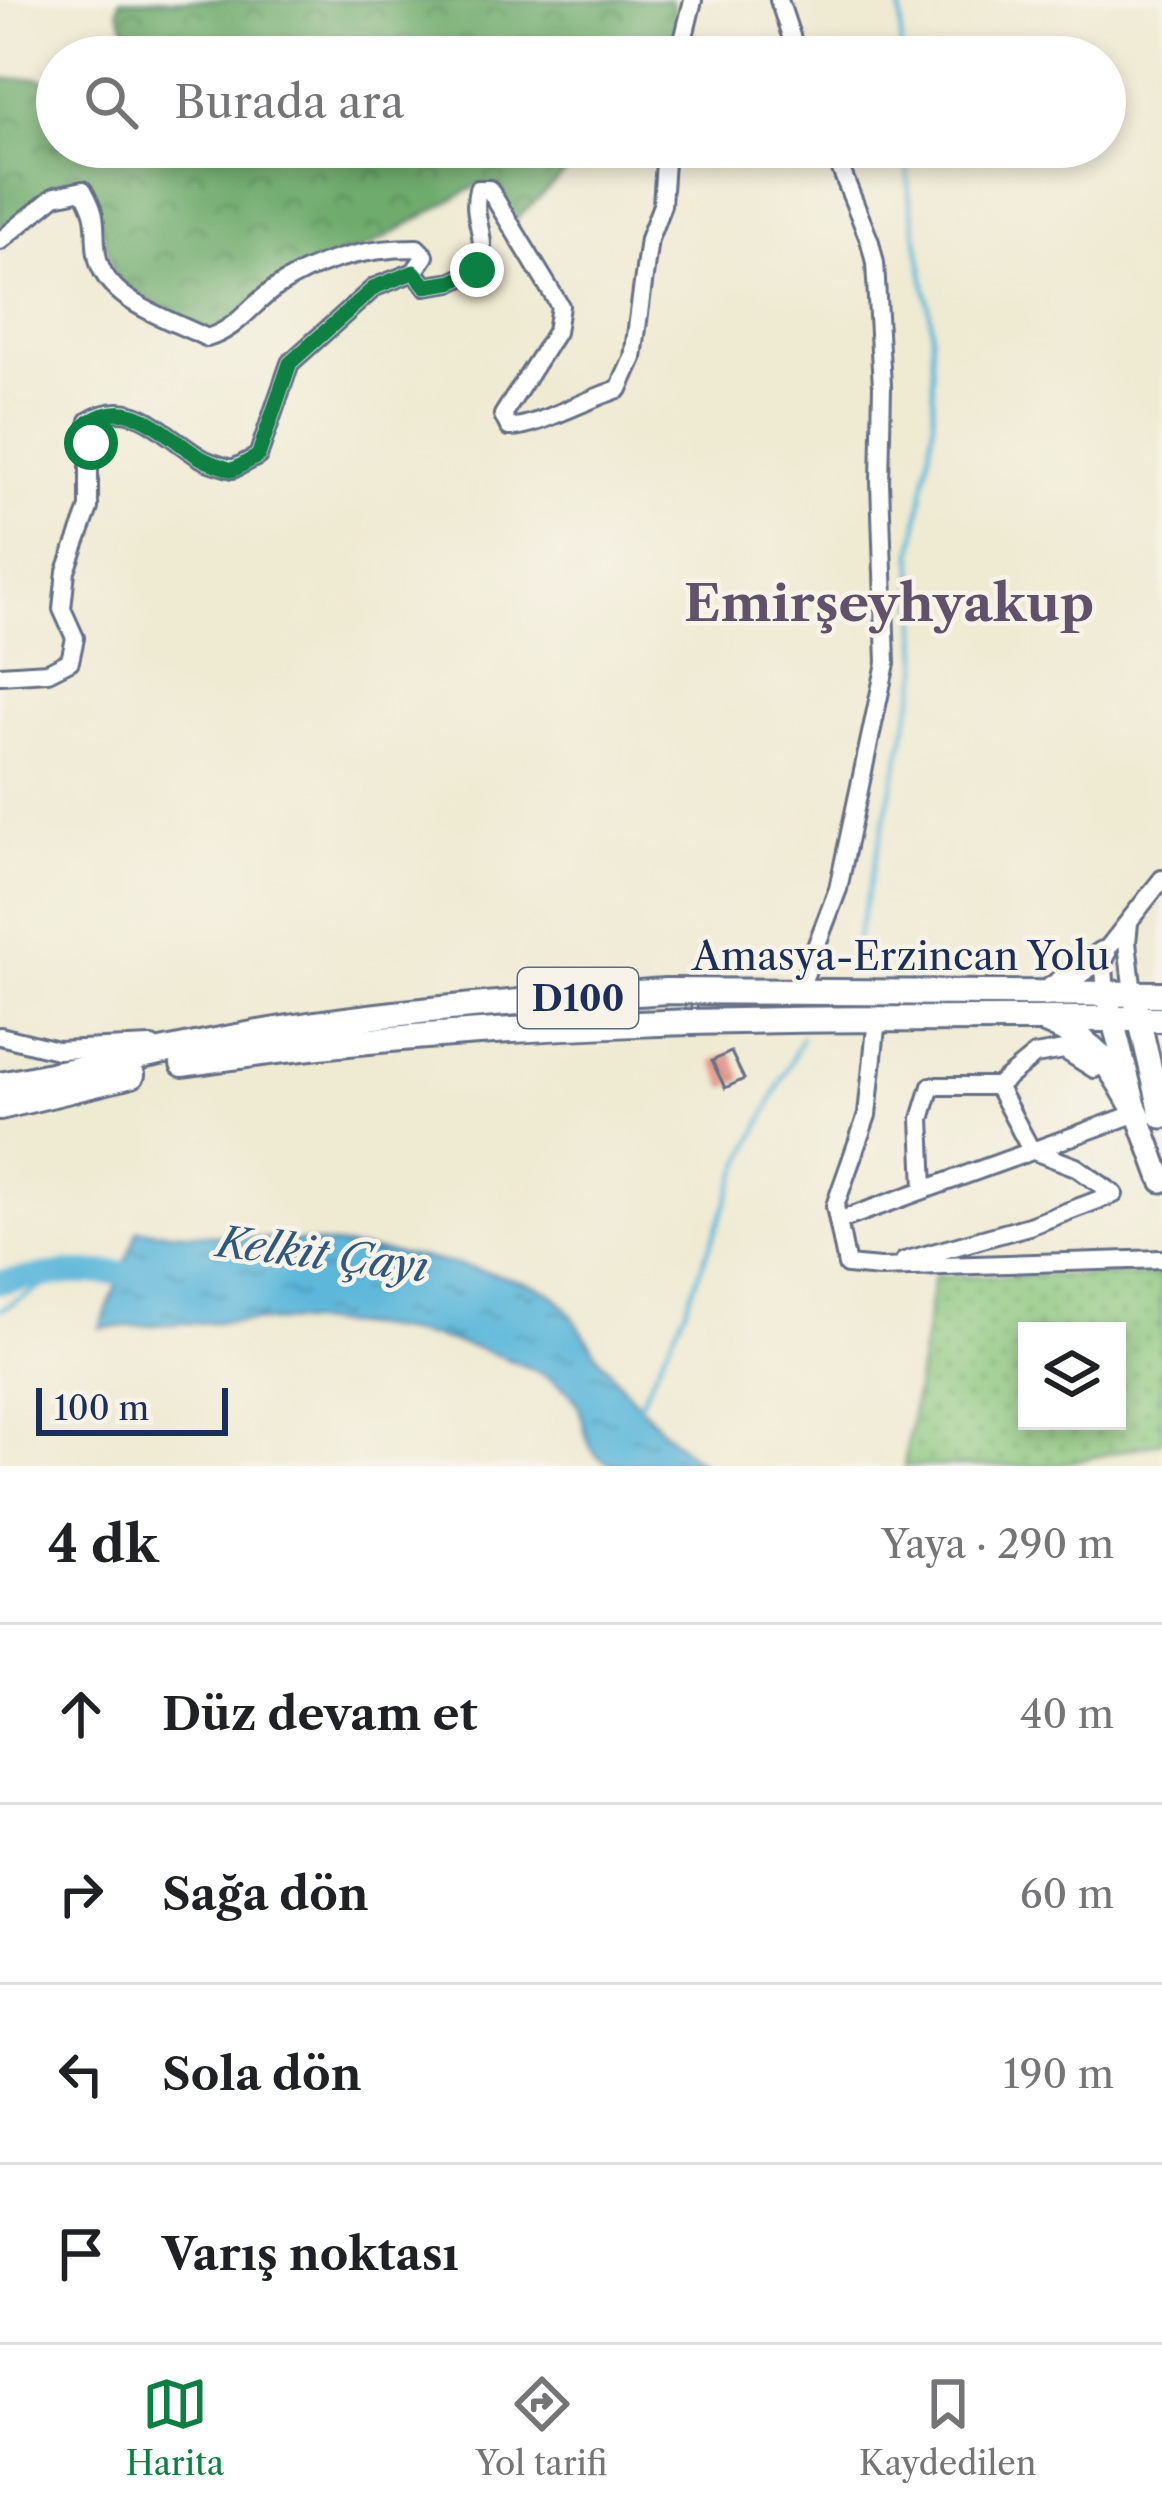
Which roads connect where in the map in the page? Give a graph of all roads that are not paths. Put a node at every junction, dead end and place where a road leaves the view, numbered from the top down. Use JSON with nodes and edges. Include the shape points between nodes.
{"nodes":[{"id":1,"x":693,"y":0,"type":"edge"},
{"id":2,"x":779,"y":0,"type":"edge"},
{"id":3,"x":684,"y":36,"type":"edge"},
{"id":4,"x":791,"y":36,"type":"edge"},
{"id":5,"x":665,"y":168,"type":"edge"},
{"id":6,"x":840,"y":168,"type":"edge"},
{"id":7,"x":0,"y":242,"type":"edge"},
{"id":8,"x":414,"y":272,"type":"junction"},
{"id":9,"x":0,"y":675,"type":"edge"},
{"id":10,"x":1162,"y":879,"type":"edge"},
{"id":11,"x":1129,"y":921,"type":"junction"},
{"id":12,"x":1102,"y":954,"type":"junction"},
{"id":13,"x":799,"y":991,"type":"junction"},
{"id":14,"x":1133,"y":994,"type":"junction"},
{"id":15,"x":1162,"y":994,"type":"edge"},
{"id":16,"x":1043,"y":1006,"type":"junction"},
{"id":17,"x":1109,"y":1006,"type":"junction"},
{"id":18,"x":877,"y":1018,"type":"junction"},
{"id":19,"x":1151,"y":1019,"type":"edge"},
{"id":20,"x":0,"y":1036,"type":"edge"},
{"id":21,"x":201,"y":1045,"type":"junction"},
{"id":22,"x":1094,"y":1069,"type":"dead end"},
{"id":23,"x":0,"y":1085,"type":"edge"},
{"id":24,"x":997,"y":1086,"type":"junction"},
{"id":25,"x":0,"y":1107,"type":"edge"},
{"id":26,"x":1156,"y":1113,"type":"edge"},
{"id":27,"x":1031,"y":1150,"type":"junction"},
{"id":28,"x":1162,"y":1181,"type":"edge"},
{"id":29,"x":924,"y":1188,"type":"junction"},
{"id":30,"x":838,"y":1221,"type":"junction"},
{"id":31,"x":1162,"y":1259,"type":"edge"},
{"id":32,"x":880,"y":1268,"type":"junction"}],
"edges":[{"from":1,"to":3,"type":"street"},
{"from":2,"to":4,"type":"street"},
{"from":5,"to":8,"type":"street","via":[[633,358],[619,388],[509,427],[503,415],[556,332],[560,306],[489,189],[478,189],[475,204],[485,250],[477,270],[426,286]]},
{"from":6,"to":13,"type":"street","via":[[874,262],[887,636],[838,889]]},
{"from":7,"to":8,"type":"street","via":[[56,196],[83,190],[97,214],[97,258],[110,286],[207,338],[228,332],[274,289],[371,248],[417,248],[425,256]]},
{"from":8,"to":9,"type":"street","via":[[375,287],[290,363],[258,456],[233,470],[202,460],[137,414],[106,411],[89,422],[89,508],[62,609],[75,638],[70,661],[48,672]]},
{"from":10,"to":11,"type":"street"},
{"from":11,"to":12,"type":"street"},
{"from":11,"to":14,"type":"street"},
{"from":12,"to":16,"type":"highway"},
{"from":12,"to":17,"type":"street"},
{"from":13,"to":16,"type":"highway","name":"Amasya-Erzincan Yolu","number":"D100"},
{"from":13,"to":21,"type":"highway","name":"Amasya-Erzincan Yolu","number":"D100","via":[[526,1002]]},
{"from":14,"to":15,"type":"highway","name":"Amasya-Erzincan Yolu","number":"D100"},
{"from":14,"to":17,"type":"highway","name":"Amasya-Erzincan Yolu","number":"D100"},
{"from":14,"to":19,"type":"main road"},
{"from":16,"to":17,"type":"highway","name":"Amasya-Erzincan Yolu","number":"D100"},
{"from":16,"to":18,"type":"highway","number":"D100"},
{"from":16,"to":26,"type":"highway"},
{"from":17,"to":19,"type":"highway","number":"D100"},
{"from":17,"to":26,"type":"main road"},
{"from":18,"to":25,"type":"highway","number":"D100","via":[[415,1035],[168,1066]]},
{"from":18,"to":30,"type":"street","via":[[867,1115],[835,1206]]},
{"from":19,"to":26,"type":"main road"},
{"from":20,"to":21,"type":"street","via":[[57,1050]]},
{"from":21,"to":23,"type":"highway","name":"Amasya-Erzincan Yolu","number":"D100"},
{"from":22,"to":24,"type":"street","via":[[1064,1050],[1035,1055]]},
{"from":24,"to":27,"type":"street"},
{"from":24,"to":29,"type":"street","via":[[931,1087],[921,1119]]},
{"from":26,"to":27,"type":"street"},
{"from":26,"to":28,"type":"main road"},
{"from":27,"to":29,"type":"street"},
{"from":27,"to":32,"type":"street","via":[[1076,1167],[1114,1194]]},
{"from":29,"to":30,"type":"street"},
{"from":30,"to":32,"type":"street","via":[[847,1265]]},
{"from":31,"to":32,"type":"street"}]}
